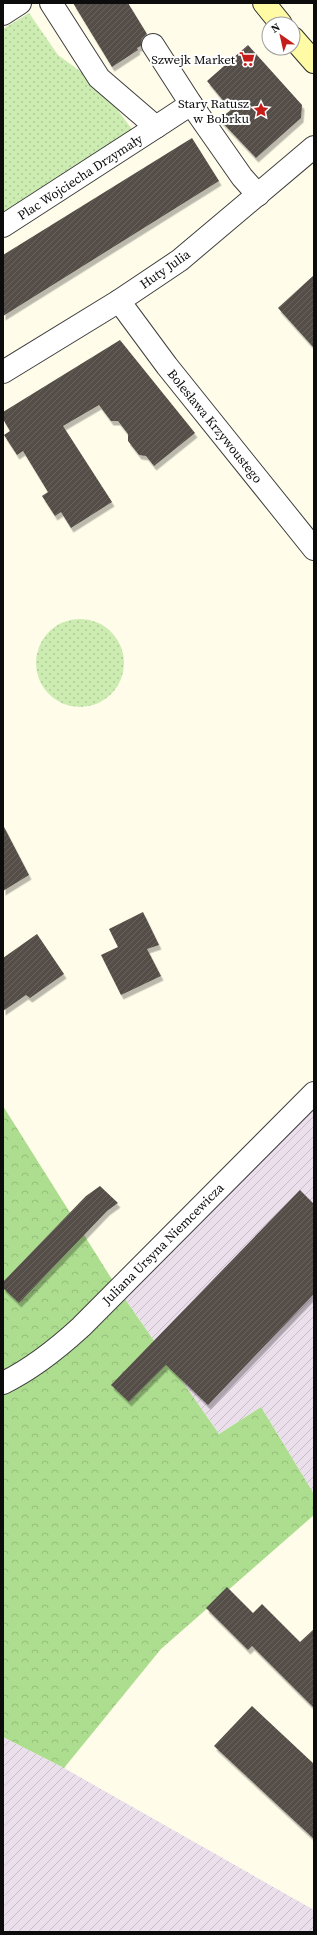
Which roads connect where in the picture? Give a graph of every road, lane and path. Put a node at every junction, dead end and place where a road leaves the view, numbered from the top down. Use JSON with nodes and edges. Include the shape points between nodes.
{"nodes":[{"id":1,"x":20,"y":3,"type":"edge"},
{"id":2,"x":51,"y":3,"type":"edge"},
{"id":3,"x":264,"y":3,"type":"edge"},
{"id":4,"x":3,"y":14,"type":"edge"},
{"id":5,"x":275,"y":16,"type":"edge"},
{"id":6,"x":153,"y":45,"type":"dead end"},
{"id":7,"x":301,"y":47,"type":"edge"},
{"id":8,"x":314,"y":62,"type":"edge"},
{"id":9,"x":191,"y":104,"type":"junction"},
{"id":10,"x":156,"y":127,"type":"junction"},
{"id":11,"x":314,"y":148,"type":"edge"},
{"id":12,"x":258,"y":195,"type":"junction"},
{"id":13,"x":3,"y":226,"type":"edge"},
{"id":14,"x":118,"y":301,"type":"junction"},
{"id":15,"x":3,"y":372,"type":"edge"},
{"id":16,"x":314,"y":549,"type":"edge"},
{"id":17,"x":314,"y":1092,"type":"edge"},
{"id":18,"x":3,"y":1383,"type":"edge"}],
"edges":[{"from":1,"to":4,"type":"street"},
{"from":2,"to":10,"type":"street","name":"Plac Wojciecha Drzymały","via":[[99,78]]},
{"from":3,"to":5,"type":"street"},
{"from":6,"to":9,"type":"street"},
{"from":7,"to":8,"type":"street"},
{"from":9,"to":10,"type":"street","name":"Plac Wojciecha Drzymały"},
{"from":9,"to":12,"type":"street","via":[[242,178]]},
{"from":10,"to":13,"type":"street","name":"Plac Wojciecha Drzymały"},
{"from":11,"to":12,"type":"street","name":"Huty Julia"},
{"from":12,"to":14,"type":"street","name":"Huty Julia","via":[[180,260]]},
{"from":14,"to":15,"type":"street","name":"Huty Julia"},
{"from":14,"to":16,"type":"street","name":"Bolesława Krzywoustego","via":[[166,366]]},
{"from":17,"to":18,"type":"street","name":"Juliana Ursyna Niemcewicza","via":[[81,1327],[54,1351],[18,1376]]}]}
